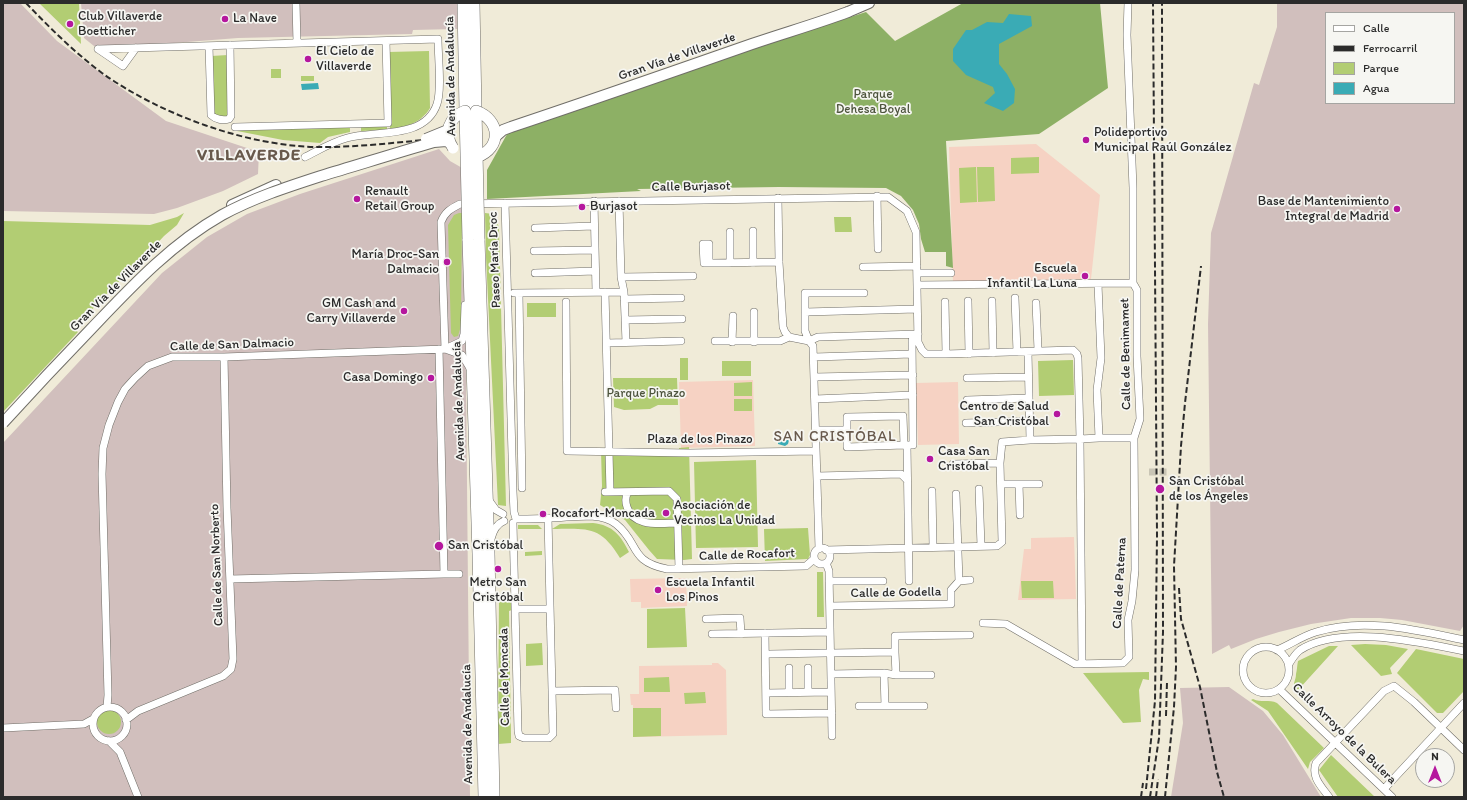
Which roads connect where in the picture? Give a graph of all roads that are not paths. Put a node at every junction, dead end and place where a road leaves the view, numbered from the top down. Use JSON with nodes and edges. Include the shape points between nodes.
{"nodes":[{"id":1,"x":296,"y":3,"type":"edge"},
{"id":2,"x":463,"y":3,"type":"edge"},
{"id":3,"x":474,"y":3,"type":"edge"},
{"id":4,"x":858,"y":3,"type":"edge"},
{"id":5,"x":869,"y":3,"type":"edge"},
{"id":6,"x":1128,"y":3,"type":"edge"},
{"id":7,"x":847,"y":10,"type":"junction"},
{"id":8,"x":386,"y":41,"type":"junction"},
{"id":9,"x":297,"y":43,"type":"junction"},
{"id":10,"x":230,"y":45,"type":"junction"},
{"id":11,"x":209,"y":46,"type":"junction"},
{"id":12,"x":136,"y":48,"type":"junction"},
{"id":13,"x":471,"y":111,"type":"junction"},
{"id":14,"x":388,"y":123,"type":"junction"},
{"id":15,"x":494,"y":126,"type":"junction"},
{"id":16,"x":235,"y":127,"type":"dead end"},
{"id":17,"x":448,"y":130,"type":"junction"},
{"id":18,"x":389,"y":133,"type":"junction"},
{"id":19,"x":495,"y":138,"type":"junction"},
{"id":20,"x":450,"y":143,"type":"junction"},
{"id":21,"x":305,"y":157,"type":"dead end"},
{"id":22,"x":472,"y":157,"type":"junction"},
{"id":23,"x":877,"y":196,"type":"junction"},
{"id":24,"x":778,"y":198,"type":"junction"},
{"id":25,"x":594,"y":201,"type":"junction"},
{"id":26,"x":620,"y":201,"type":"junction"},
{"id":27,"x":505,"y":203,"type":"junction"},
{"id":28,"x":594,"y":226,"type":"junction"},
{"id":29,"x":535,"y":228,"type":"dead end"},
{"id":30,"x":753,"y":231,"type":"dead end"},
{"id":31,"x":730,"y":232,"type":"dead end"},
{"id":32,"x":474,"y":239,"type":"junction"},
{"id":33,"x":878,"y":249,"type":"dead end"},
{"id":34,"x":595,"y":250,"type":"junction"},
{"id":35,"x":534,"y":251,"type":"dead end"},
{"id":36,"x":753,"y":262,"type":"junction"},
{"id":37,"x":779,"y":262,"type":"junction"},
{"id":38,"x":709,"y":263,"type":"dead end"},
{"id":39,"x":730,"y":263,"type":"junction"},
{"id":40,"x":863,"y":267,"type":"dead end"},
{"id":41,"x":917,"y":270,"type":"junction"},
{"id":42,"x":595,"y":271,"type":"junction"},
{"id":43,"x":535,"y":273,"type":"dead end"},
{"id":44,"x":951,"y":273,"type":"dead end"},
{"id":45,"x":469,"y":275,"type":"junction"},
{"id":46,"x":693,"y":276,"type":"dead end"},
{"id":47,"x":622,"y":277,"type":"junction"},
{"id":48,"x":1133,"y":283,"type":"junction"},
{"id":49,"x":1098,"y":284,"type":"junction"},
{"id":50,"x":917,"y":285,"type":"junction"},
{"id":51,"x":596,"y":292,"type":"junction"},
{"id":52,"x":605,"y":292,"type":"junction"},
{"id":53,"x":508,"y":293,"type":"junction"},
{"id":54,"x":519,"y":293,"type":"junction"},
{"id":55,"x":864,"y":293,"type":"dead end"},
{"id":56,"x":624,"y":295,"type":"junction"},
{"id":57,"x":681,"y":298,"type":"dead end"},
{"id":58,"x":1015,"y":298,"type":"dead end"},
{"id":59,"x":968,"y":301,"type":"dead end"},
{"id":60,"x":992,"y":301,"type":"dead end"},
{"id":61,"x":566,"y":302,"type":"dead end"},
{"id":62,"x":945,"y":302,"type":"dead end"},
{"id":63,"x":1036,"y":303,"type":"dead end"},
{"id":64,"x":917,"y":309,"type":"junction"},
{"id":65,"x":754,"y":312,"type":"dead end"},
{"id":66,"x":805,"y":312,"type":"junction"},
{"id":67,"x":733,"y":316,"type":"dead end"},
{"id":68,"x":682,"y":319,"type":"dead end"},
{"id":69,"x":625,"y":320,"type":"junction"},
{"id":70,"x":918,"y":334,"type":"junction"},
{"id":71,"x":790,"y":337,"type":"junction"},
{"id":72,"x":681,"y":341,"type":"dead end"},
{"id":73,"x":715,"y":341,"type":"dead end"},
{"id":74,"x":808,"y":341,"type":"junction"},
{"id":75,"x":626,"y":342,"type":"junction"},
{"id":76,"x":732,"y":342,"type":"junction"},
{"id":77,"x":754,"y":342,"type":"junction"},
{"id":78,"x":607,"y":343,"type":"junction"},
{"id":79,"x":442,"y":349,"type":"junction"},
{"id":80,"x":1038,"y":350,"type":"junction"},
{"id":81,"x":1017,"y":352,"type":"junction"},
{"id":82,"x":1028,"y":352,"type":"junction"},
{"id":83,"x":993,"y":353,"type":"junction"},
{"id":84,"x":912,"y":354,"type":"junction"},
{"id":85,"x":946,"y":354,"type":"junction"},
{"id":86,"x":969,"y":354,"type":"junction"},
{"id":87,"x":224,"y":356,"type":"junction"},
{"id":88,"x":814,"y":357,"type":"junction"},
{"id":89,"x":472,"y":371,"type":"junction"},
{"id":90,"x":913,"y":375,"type":"junction"},
{"id":91,"x":814,"y":377,"type":"junction"},
{"id":92,"x":1028,"y":377,"type":"junction"},
{"id":93,"x":968,"y":378,"type":"dead end"},
{"id":94,"x":913,"y":396,"type":"junction"},
{"id":95,"x":1029,"y":398,"type":"junction"},
{"id":96,"x":815,"y":399,"type":"junction"},
{"id":97,"x":967,"y":400,"type":"dead end"},
{"id":98,"x":3,"y":416,"type":"edge"},
{"id":99,"x":1030,"y":420,"type":"junction"},
{"id":100,"x":3,"y":423,"type":"edge"},
{"id":101,"x":966,"y":423,"type":"dead end"},
{"id":102,"x":816,"y":430,"type":"junction"},
{"id":103,"x":847,"y":430,"type":"junction"},
{"id":104,"x":1099,"y":438,"type":"junction"},
{"id":105,"x":1134,"y":438,"type":"junction"},
{"id":106,"x":1080,"y":439,"type":"junction"},
{"id":107,"x":1030,"y":440,"type":"junction"},
{"id":108,"x":908,"y":445,"type":"junction"},
{"id":109,"x":816,"y":451,"type":"junction"},
{"id":110,"x":609,"y":452,"type":"junction"},
{"id":111,"x":1000,"y":463,"type":"junction"},
{"id":112,"x":953,"y":464,"type":"dead end"},
{"id":113,"x":816,"y":476,"type":"junction"},
{"id":114,"x":907,"y":480,"type":"junction"},
{"id":115,"x":1001,"y":484,"type":"junction"},
{"id":116,"x":1019,"y":484,"type":"junction"},
{"id":117,"x":1039,"y":484,"type":"dead end"},
{"id":118,"x":522,"y":488,"type":"dead end"},
{"id":119,"x":979,"y":489,"type":"dead end"},
{"id":120,"x":932,"y":491,"type":"dead end"},
{"id":121,"x":628,"y":492,"type":"junction"},
{"id":122,"x":956,"y":494,"type":"dead end"},
{"id":123,"x":487,"y":499,"type":"junction"},
{"id":124,"x":1020,"y":515,"type":"dead end"},
{"id":125,"x":510,"y":516,"type":"junction"},
{"id":126,"x":548,"y":518,"type":"junction"},
{"id":127,"x":678,"y":523,"type":"junction"},
{"id":128,"x":981,"y":546,"type":"junction"},
{"id":129,"x":933,"y":547,"type":"junction"},
{"id":130,"x":958,"y":547,"type":"junction"},
{"id":131,"x":908,"y":548,"type":"junction"},
{"id":132,"x":823,"y":549,"type":"junction"},
{"id":133,"x":489,"y":553,"type":"junction"},
{"id":134,"x":814,"y":559,"type":"junction"},
{"id":135,"x":826,"y":563,"type":"junction"},
{"id":136,"x":679,"y":569,"type":"junction"},
{"id":137,"x":444,"y":574,"type":"junction"},
{"id":138,"x":459,"y":574,"type":"dead end"},
{"id":139,"x":230,"y":578,"type":"junction"},
{"id":140,"x":970,"y":580,"type":"dead end"},
{"id":141,"x":883,"y":581,"type":"dead end"},
{"id":142,"x":909,"y":581,"type":"dead end"},
{"id":143,"x":959,"y":581,"type":"junction"},
{"id":144,"x":829,"y":582,"type":"junction"},
{"id":145,"x":830,"y":606,"type":"junction"},
{"id":146,"x":550,"y":609,"type":"junction"},
{"id":147,"x":516,"y":610,"type":"junction"},
{"id":148,"x":706,"y":619,"type":"dead end"},
{"id":149,"x":983,"y":623,"type":"dead end"},
{"id":150,"x":830,"y":632,"type":"junction"},
{"id":151,"x":765,"y":633,"type":"junction"},
{"id":152,"x":712,"y":634,"type":"dead end"},
{"id":153,"x":741,"y":634,"type":"junction"},
{"id":154,"x":970,"y":634,"type":"dead end"},
{"id":155,"x":1464,"y":640,"type":"edge"},
{"id":156,"x":1277,"y":650,"type":"junction"},
{"id":157,"x":1464,"y":651,"type":"edge"},
{"id":158,"x":895,"y":652,"type":"junction"},
{"id":159,"x":828,"y":653,"type":"junction"},
{"id":160,"x":770,"y":654,"type":"dead end"},
{"id":161,"x":1082,"y":664,"type":"junction"},
{"id":162,"x":1288,"y":664,"type":"junction"},
{"id":163,"x":789,"y":668,"type":"dead end"},
{"id":164,"x":808,"y":668,"type":"dead end"},
{"id":165,"x":884,"y":673,"type":"junction"},
{"id":166,"x":831,"y":674,"type":"junction"},
{"id":167,"x":896,"y":675,"type":"junction"},
{"id":168,"x":931,"y":675,"type":"dead end"},
{"id":169,"x":1279,"y":689,"type":"junction"},
{"id":170,"x":552,"y":691,"type":"junction"},
{"id":171,"x":808,"y":692,"type":"junction"},
{"id":172,"x":831,"y":692,"type":"junction"},
{"id":173,"x":766,"y":693,"type":"junction"},
{"id":174,"x":789,"y":693,"type":"junction"},
{"id":175,"x":108,"y":695,"type":"junction"},
{"id":176,"x":1464,"y":703,"type":"edge"},
{"id":177,"x":859,"y":706,"type":"dead end"},
{"id":178,"x":885,"y":706,"type":"junction"},
{"id":179,"x":924,"y":706,"type":"dead end"},
{"id":180,"x":107,"y":707,"type":"junction"},
{"id":181,"x":116,"y":708,"type":"junction"},
{"id":182,"x":616,"y":708,"type":"dead end"},
{"id":183,"x":138,"y":711,"type":"junction"},
{"id":184,"x":122,"y":713,"type":"junction"},
{"id":185,"x":832,"y":713,"type":"junction"},
{"id":186,"x":93,"y":719,"type":"junction"},
{"id":187,"x":126,"y":720,"type":"junction"},
{"id":188,"x":84,"y":724,"type":"junction"},
{"id":189,"x":3,"y":728,"type":"edge"},
{"id":190,"x":1441,"y":728,"type":"junction"},
{"id":191,"x":93,"y":729,"type":"junction"},
{"id":192,"x":121,"y":736,"type":"junction"},
{"id":193,"x":832,"y":736,"type":"dead end"},
{"id":194,"x":109,"y":741,"type":"junction"},
{"id":195,"x":1335,"y":742,"type":"junction"},
{"id":196,"x":1464,"y":750,"type":"edge"},
{"id":197,"x":120,"y":752,"type":"junction"},
{"id":198,"x":1384,"y":789,"type":"junction"},
{"id":199,"x":138,"y":797,"type":"edge"},
{"id":200,"x":484,"y":797,"type":"edge"},
{"id":201,"x":494,"y":797,"type":"edge"},
{"id":202,"x":1329,"y":797,"type":"edge"},
{"id":203,"x":1392,"y":797,"type":"edge"}],
"edges":[{"from":1,"to":9,"type":"street"},
{"from":2,"to":13,"type":"main road","name":"Avenida de Andalucía"},
{"from":3,"to":13,"type":"main road","name":"Avenida de Andalucía"},
{"from":4,"to":7,"type":"street","name":"Gran Vía de Villaverde"},
{"from":5,"to":7,"type":"street","name":"Gran Vía de Villaverde"},
{"from":6,"to":48,"type":"street","name":"Calle de Benimamet"},
{"from":7,"to":15,"type":"street","name":"Gran Vía de Villaverde","bridge":true},
{"from":7,"to":19,"type":"street","name":"Gran Vía de Villaverde","bridge":true,"via":[[808,27],[766,39],[511,127],[503,130]]},
{"from":8,"to":9,"type":"street"},
{"from":8,"to":14,"type":"street"},
{"from":8,"to":18,"type":"street","via":[[438,39],[437,105],[429,118],[416,126]]},
{"from":9,"to":10,"type":"street"},
{"from":10,"to":11,"type":"street"},
{"from":10,"to":11,"type":"street","via":[[231,116],[225,120],[211,114]]},
{"from":11,"to":12,"type":"street"},
{"from":12,"to":12,"type":"street","via":[[98,49],[123,66]]},
{"from":13,"to":15,"type":"main road","bridge":true,"via":[[484,114]]},
{"from":13,"to":17,"type":"main road","bridge":true,"via":[[455,117]]},
{"from":13,"to":22,"type":"main road","name":"Avenida de Andalucía","bridge":true},
{"from":14,"to":16,"type":"street"},
{"from":14,"to":18,"type":"street"},
{"from":15,"to":19,"type":"main road","bridge":true},
{"from":17,"to":20,"type":"main road","bridge":true},
{"from":17,"to":98,"type":"street","name":"Gran Vía de Villaverde","bridge":true,"via":[[276,185],[246,197],[199,224],[158,254],[126,285]]},
{"from":18,"to":21,"type":"street","via":[[348,137]]},
{"from":19,"to":22,"type":"main road","bridge":true,"via":[[489,150],[483,155]]},
{"from":20,"to":22,"type":"main road","bridge":true,"via":[[458,152]]},
{"from":20,"to":100,"type":"street","name":"Gran Vía de Villaverde","bridge":true,"via":[[434,142],[307,181],[259,198],[205,225],[169,252],[130,287]]},
{"from":22,"to":32,"type":"main road","name":"Avenida de Andalucía","bridge":true},
{"from":23,"to":24,"type":"street","name":"Calle Burjasot"},
{"from":23,"to":33,"type":"street"},
{"from":23,"to":41,"type":"street","name":"Calle Burjasot","via":[[888,197],[907,211],[916,232]]},
{"from":24,"to":26,"type":"street","name":"Calle Burjasot"},
{"from":24,"to":37,"type":"street"},
{"from":25,"to":26,"type":"street","name":"Calle Burjasot"},
{"from":25,"to":27,"type":"street","name":"Calle Burjasot"},
{"from":25,"to":28,"type":"street"},
{"from":26,"to":47,"type":"street"},
{"from":27,"to":53,"type":"street","name":"Paseo María Droc"},
{"from":27,"to":79,"type":"street","name":"Paseo María Droc","via":[[460,204],[444,215],[441,222]]},
{"from":28,"to":29,"type":"street"},
{"from":28,"to":34,"type":"street"},
{"from":30,"to":36,"type":"street"},
{"from":31,"to":39,"type":"street"},
{"from":32,"to":45,"type":"main road","name":"Avenida de Andalucía"},
{"from":32,"to":123,"type":"main road","name":"Avenida de Andalucía"},
{"from":34,"to":35,"type":"street"},
{"from":34,"to":42,"type":"street"},
{"from":36,"to":37,"type":"street"},
{"from":36,"to":39,"type":"street"},
{"from":37,"to":71,"type":"street","via":[[783,327]]},
{"from":38,"to":39,"type":"street"},
{"from":40,"to":41,"type":"street"},
{"from":41,"to":44,"type":"street"},
{"from":41,"to":50,"type":"street","name":"Calle Burjasot"},
{"from":42,"to":43,"type":"street"},
{"from":42,"to":51,"type":"street"},
{"from":45,"to":79,"type":"street","name":"Calle de San Dalmacio","via":[[462,341]]},
{"from":45,"to":89,"type":"main road","name":"Avenida de Andalucía"},
{"from":46,"to":47,"type":"street"},
{"from":47,"to":56,"type":"street"},
{"from":48,"to":49,"type":"street","name":"Calle de Benimamet"},
{"from":48,"to":105,"type":"street","name":"Calle de Benimamet","via":[[1136,290],[1140,419]]},
{"from":49,"to":50,"type":"street","name":"Calle de Benimamet"},
{"from":49,"to":104,"type":"street","name":"Calle de Benimamet","via":[[1101,358],[1097,390]]},
{"from":50,"to":64,"type":"street","name":"Calle Burjasot"},
{"from":51,"to":52,"type":"street"},
{"from":51,"to":54,"type":"street"},
{"from":52,"to":56,"type":"street"},
{"from":52,"to":78,"type":"street"},
{"from":53,"to":54,"type":"street"},
{"from":53,"to":125,"type":"street","name":"Paseo María Droc","via":[[512,491]]},
{"from":54,"to":118,"type":"street","name":"Paseo María Droc"},
{"from":55,"to":66,"type":"street","via":[[805,293]]},
{"from":56,"to":57,"type":"street"},
{"from":56,"to":69,"type":"street"},
{"from":58,"to":81,"type":"street"},
{"from":59,"to":86,"type":"street"},
{"from":60,"to":83,"type":"street"},
{"from":61,"to":110,"type":"street","name":"Plaza de los Pinazo","via":[[567,451]]},
{"from":62,"to":85,"type":"street"},
{"from":63,"to":80,"type":"street"},
{"from":64,"to":66,"type":"street"},
{"from":64,"to":70,"type":"street","name":"Calle Burjasot"},
{"from":65,"to":77,"type":"street"},
{"from":66,"to":74,"type":"street"},
{"from":67,"to":76,"type":"street"},
{"from":68,"to":69,"type":"street"},
{"from":69,"to":75,"type":"street"},
{"from":70,"to":74,"type":"street","via":[[818,337]]},
{"from":70,"to":84,"type":"street","via":[[912,340]]},
{"from":70,"to":85,"type":"street","via":[[919,345],[926,354]]},
{"from":71,"to":74,"type":"street"},
{"from":71,"to":77,"type":"street"},
{"from":72,"to":75,"type":"street"},
{"from":73,"to":76,"type":"street"},
{"from":74,"to":88,"type":"street","via":[[813,346]]},
{"from":75,"to":78,"type":"street"},
{"from":76,"to":77,"type":"street"},
{"from":78,"to":110,"type":"street"},
{"from":79,"to":87,"type":"street","name":"Calle de San Dalmacio"},
{"from":79,"to":89,"type":"street","name":"Calle de San Dalmacio","via":[[462,355]]},
{"from":79,"to":137,"type":"street","name":"Paseo María Droc"},
{"from":80,"to":82,"type":"street"},
{"from":80,"to":106,"type":"street","via":[[1073,350],[1077,354]]},
{"from":81,"to":82,"type":"street"},
{"from":81,"to":83,"type":"street"},
{"from":82,"to":92,"type":"street"},
{"from":83,"to":86,"type":"street"},
{"from":84,"to":88,"type":"street"},
{"from":84,"to":90,"type":"street"},
{"from":85,"to":86,"type":"street"},
{"from":87,"to":139,"type":"street","name":"Calle de San Norberto"},
{"from":87,"to":175,"type":"street","name":"Calle de San Dalmacio","via":[[172,357],[148,366],[125,389],[109,425],[103,448],[102,474]]},
{"from":88,"to":91,"type":"street"},
{"from":89,"to":200,"type":"main road","name":"Avenida de Andalucía"},
{"from":90,"to":91,"type":"street"},
{"from":90,"to":94,"type":"street"},
{"from":91,"to":96,"type":"street"},
{"from":92,"to":93,"type":"street"},
{"from":92,"to":95,"type":"street"},
{"from":94,"to":96,"type":"street"},
{"from":94,"to":108,"type":"street"},
{"from":95,"to":97,"type":"street"},
{"from":95,"to":99,"type":"street"},
{"from":96,"to":102,"type":"street"},
{"from":99,"to":101,"type":"street"},
{"from":99,"to":107,"type":"street"},
{"from":102,"to":103,"type":"street"},
{"from":102,"to":109,"type":"street"},
{"from":103,"to":108,"type":"street","via":[[848,447]]},
{"from":103,"to":108,"type":"street","via":[[847,417],[903,416]]},
{"from":104,"to":105,"type":"street"},
{"from":104,"to":106,"type":"street"},
{"from":105,"to":161,"type":"street","name":"Calle de Paterna","via":[[1135,570],[1128,620],[1129,657],[1123,663]]},
{"from":106,"to":107,"type":"street"},
{"from":106,"to":161,"type":"street"},
{"from":107,"to":111,"type":"street","via":[[1002,442]]},
{"from":108,"to":114,"type":"street"},
{"from":109,"to":110,"type":"street","name":"Plaza de los Pinazo"},
{"from":109,"to":113,"type":"street"},
{"from":110,"to":121,"type":"street","via":[[607,492]]},
{"from":111,"to":112,"type":"street"},
{"from":111,"to":115,"type":"street"},
{"from":113,"to":114,"type":"street","via":[[900,474]]},
{"from":113,"to":132,"type":"street"},
{"from":114,"to":131,"type":"street"},
{"from":115,"to":116,"type":"street"},
{"from":115,"to":128,"type":"street","via":[[1002,542],[997,546]]},
{"from":116,"to":117,"type":"street"},
{"from":116,"to":124,"type":"street"},
{"from":119,"to":128,"type":"street"},
{"from":120,"to":129,"type":"street"},
{"from":121,"to":127,"type":"street","via":[[625,503],[628,510],[641,522]]},
{"from":121,"to":127,"type":"street","via":[[670,491],[677,499]]},
{"from":122,"to":130,"type":"street"},
{"from":123,"to":125,"type":"street","via":[[496,510]]},
{"from":123,"to":133,"type":"main road","name":"Avenida de Andalucía"},
{"from":125,"to":126,"type":"street","name":"Calle de Rocafort"},
{"from":125,"to":133,"type":"street","via":[[499,523],[494,531]]},
{"from":125,"to":147,"type":"street","name":"Calle de Moncada"},
{"from":126,"to":136,"type":"street","name":"Calle de Rocafort","via":[[593,517],[612,521],[625,533],[638,556],[648,563],[667,569]]},
{"from":126,"to":146,"type":"street","name":"Calle de Moncada"},
{"from":127,"to":136,"type":"street"},
{"from":128,"to":130,"type":"street"},
{"from":129,"to":130,"type":"street"},
{"from":129,"to":131,"type":"street"},
{"from":130,"to":143,"type":"street","name":"Calle de Godella"},
{"from":131,"to":132,"type":"street"},
{"from":131,"to":142,"type":"street"},
{"from":132,"to":134,"type":"street","via":[[816,551]]},
{"from":132,"to":135,"type":"street","via":[[830,556]]},
{"from":133,"to":201,"type":"main road","name":"Avenida de Andalucía"},
{"from":134,"to":135,"type":"street","via":[[818,563]]},
{"from":134,"to":136,"type":"street","name":"Calle de Rocafort","via":[[806,566]]},
{"from":135,"to":144,"type":"street"},
{"from":137,"to":138,"type":"street"},
{"from":137,"to":139,"type":"street"},
{"from":139,"to":183,"type":"street","name":"Calle de San Norberto","via":[[233,660],[231,669],[223,676]]},
{"from":140,"to":143,"type":"street"},
{"from":141,"to":144,"type":"street","name":"Calle de Godella"},
{"from":143,"to":145,"type":"street","name":"Calle de Godella","via":[[951,590],[951,604]]},
{"from":144,"to":145,"type":"street"},
{"from":145,"to":150,"type":"street"},
{"from":146,"to":147,"type":"street","name":"Calle de Moncada"},
{"from":146,"to":170,"type":"street","name":"Calle de Moncada"},
{"from":147,"to":170,"type":"street","name":"Calle de Moncada","via":[[519,736],[550,738],[553,734]]},
{"from":148,"to":153,"type":"street","via":[[740,618]]},
{"from":149,"to":161,"type":"street","name":"Calle de Paterna","via":[[1006,624],[1075,664]]},
{"from":150,"to":151,"type":"street"},
{"from":150,"to":159,"type":"street"},
{"from":151,"to":153,"type":"street"},
{"from":151,"to":173,"type":"street"},
{"from":152,"to":153,"type":"street"},
{"from":154,"to":158,"type":"street","via":[[895,636]]},
{"from":155,"to":156,"type":"street","via":[[1418,630],[1350,626],[1315,632]]},
{"from":156,"to":162,"type":"street","via":[[1286,658]]},
{"from":156,"to":169,"type":"street","via":[[1270,647],[1256,649],[1246,659],[1243,674],[1246,681],[1257,691],[1265,693]]},
{"from":157,"to":162,"type":"street","via":[[1383,637],[1331,639],[1299,651]]},
{"from":158,"to":159,"type":"street"},
{"from":158,"to":167,"type":"street"},
{"from":159,"to":160,"type":"street"},
{"from":159,"to":166,"type":"street"},
{"from":162,"to":169,"type":"street","via":[[1288,678]]},
{"from":163,"to":174,"type":"street"},
{"from":164,"to":171,"type":"street"},
{"from":165,"to":166,"type":"street"},
{"from":165,"to":167,"type":"street"},
{"from":165,"to":178,"type":"street"},
{"from":166,"to":172,"type":"street"},
{"from":167,"to":168,"type":"street"},
{"from":169,"to":195,"type":"street","name":"Calle Arroyo de la Bulera"},
{"from":170,"to":182,"type":"street","via":[[615,690]]},
{"from":171,"to":172,"type":"street"},
{"from":171,"to":174,"type":"street"},
{"from":172,"to":185,"type":"street"},
{"from":173,"to":174,"type":"street"},
{"from":173,"to":185,"type":"street","via":[[766,714]]},
{"from":175,"to":180,"type":"street","name":"Calle de San Dalmacio"},
{"from":175,"to":181,"type":"street"},
{"from":176,"to":190,"type":"street"},
{"from":177,"to":178,"type":"street"},
{"from":178,"to":179,"type":"street"},
{"from":180,"to":181,"type":"street"},
{"from":180,"to":186,"type":"street","via":[[101,709]]},
{"from":181,"to":184,"type":"street"},
{"from":183,"to":184,"type":"street","name":"Calle de San Norberto"},
{"from":183,"to":187,"type":"street","name":"Calle de San Norberto"},
{"from":184,"to":187,"type":"street"},
{"from":185,"to":193,"type":"street"},
{"from":186,"to":188,"type":"street"},
{"from":186,"to":191,"type":"street"},
{"from":187,"to":192,"type":"street","via":[[126,729]]},
{"from":188,"to":189,"type":"street"},
{"from":188,"to":191,"type":"street"},
{"from":190,"to":195,"type":"street","via":[[1394,686],[1384,691]]},
{"from":190,"to":196,"type":"street"},
{"from":190,"to":198,"type":"street"},
{"from":191,"to":194,"type":"street","via":[[102,739]]},
{"from":192,"to":194,"type":"street"},
{"from":192,"to":197,"type":"street"},
{"from":194,"to":197,"type":"street"},
{"from":195,"to":198,"type":"street","name":"Calle Arroyo de la Bulera"},
{"from":195,"to":202,"type":"street","via":[[1313,770],[1314,776]]},
{"from":197,"to":199,"type":"street"},
{"from":198,"to":203,"type":"street","name":"Calle Arroyo de la Bulera"}]}
